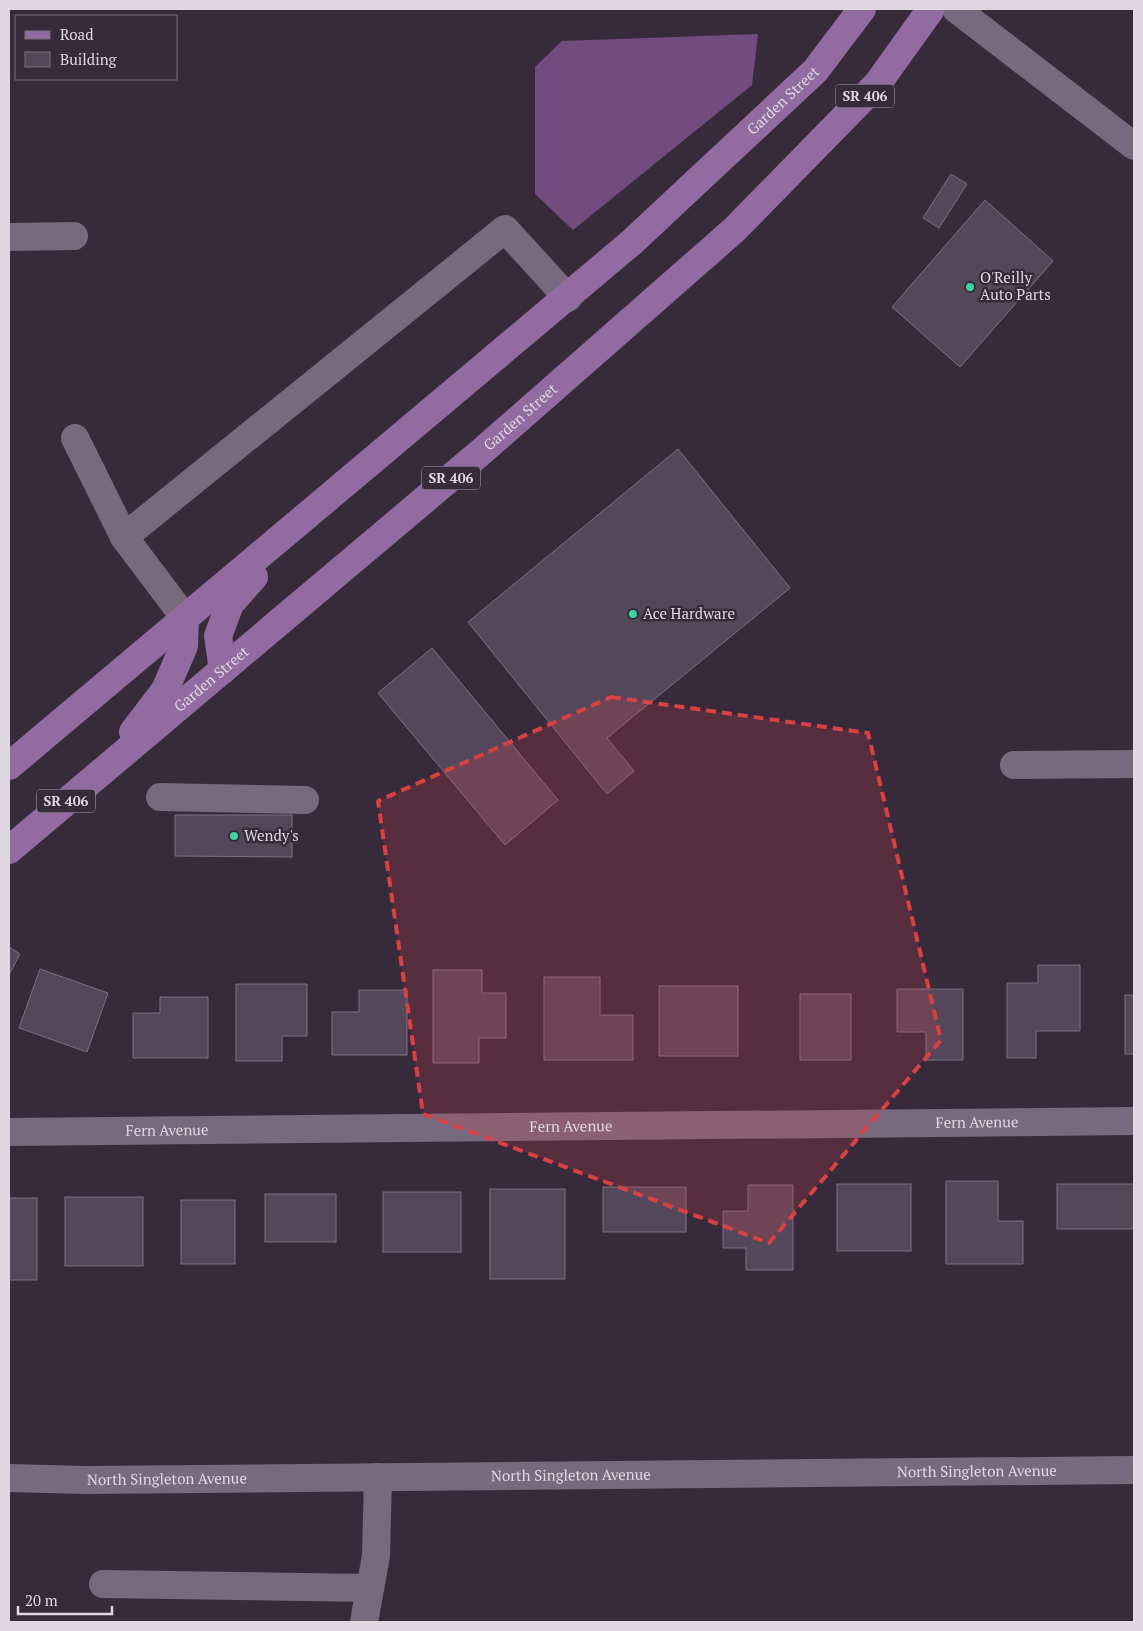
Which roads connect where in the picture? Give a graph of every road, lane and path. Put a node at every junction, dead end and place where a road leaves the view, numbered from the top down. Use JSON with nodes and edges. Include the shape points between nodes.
{"nodes":[{"id":1,"x":862,"y":9,"type":"edge"},
{"id":2,"x":931,"y":9,"type":"edge"},
{"id":3,"x":956,"y":9,"type":"edge"},
{"id":4,"x":1134,"y":146,"type":"edge"},
{"id":5,"x":74,"y":236,"type":"dead end"},
{"id":6,"x":9,"y":237,"type":"edge"},
{"id":7,"x":568,"y":298,"type":"junction"},
{"id":8,"x":75,"y":438,"type":"dead end"},
{"id":9,"x":302,"y":520,"type":"junction"},
{"id":10,"x":124,"y":538,"type":"junction"},
{"id":11,"x":185,"y":618,"type":"junction"},
{"id":12,"x":224,"y":670,"type":"junction"},
{"id":13,"x":1134,"y":764,"type":"edge"},
{"id":14,"x":9,"y":766,"type":"edge"},
{"id":15,"x":1014,"y":766,"type":"dead end"},
{"id":16,"x":103,"y":771,"type":"junction"},
{"id":17,"x":160,"y":797,"type":"dead end"},
{"id":18,"x":305,"y":800,"type":"dead end"},
{"id":19,"x":9,"y":850,"type":"edge"},
{"id":20,"x":1134,"y":1121,"type":"edge"},
{"id":21,"x":9,"y":1132,"type":"edge"},
{"id":22,"x":1134,"y":1470,"type":"edge"},
{"id":23,"x":378,"y":1477,"type":"junction"},
{"id":24,"x":9,"y":1478,"type":"edge"},
{"id":25,"x":103,"y":1584,"type":"dead end"},
{"id":26,"x":370,"y":1588,"type":"junction"},
{"id":27,"x":364,"y":1622,"type":"edge"}],
"edges":[{"from":1,"to":7,"type":"main road","name":"Garden Street","via":[[815,71]]},
{"from":2,"to":12,"type":"main road","name":"Garden Street","number":"SR 406","via":[[878,83],[734,230],[489,446]]},
{"from":3,"to":4,"type":"street"},
{"from":5,"to":6,"type":"street"},
{"from":7,"to":9,"type":"main road","name":"Garden Street"},
{"from":7,"to":10,"type":"street","via":[[505,229]]},
{"from":8,"to":10,"type":"street"},
{"from":9,"to":11,"type":"main road","name":"Garden Street"},
{"from":9,"to":12,"type":"main road","via":[[230,604],[218,636]]},
{"from":10,"to":11,"type":"street"},
{"from":11,"to":14,"type":"main road","name":"Garden Street"},
{"from":11,"to":16,"type":"main road","via":[[184,646],[165,690]]},
{"from":12,"to":16,"type":"main road","name":"Garden Street","number":"SR 406"},
{"from":13,"to":15,"type":"street"},
{"from":16,"to":19,"type":"main road","name":"Garden Street","number":"SR 406"},
{"from":17,"to":18,"type":"street"},
{"from":20,"to":21,"type":"street","name":"Fern Avenue"},
{"from":22,"to":23,"type":"street","name":"North Singleton Avenue"},
{"from":23,"to":24,"type":"street","name":"North Singleton Avenue"},
{"from":23,"to":26,"type":"street","via":[[376,1556]]},
{"from":25,"to":26,"type":"street"},
{"from":26,"to":27,"type":"street"}]}
